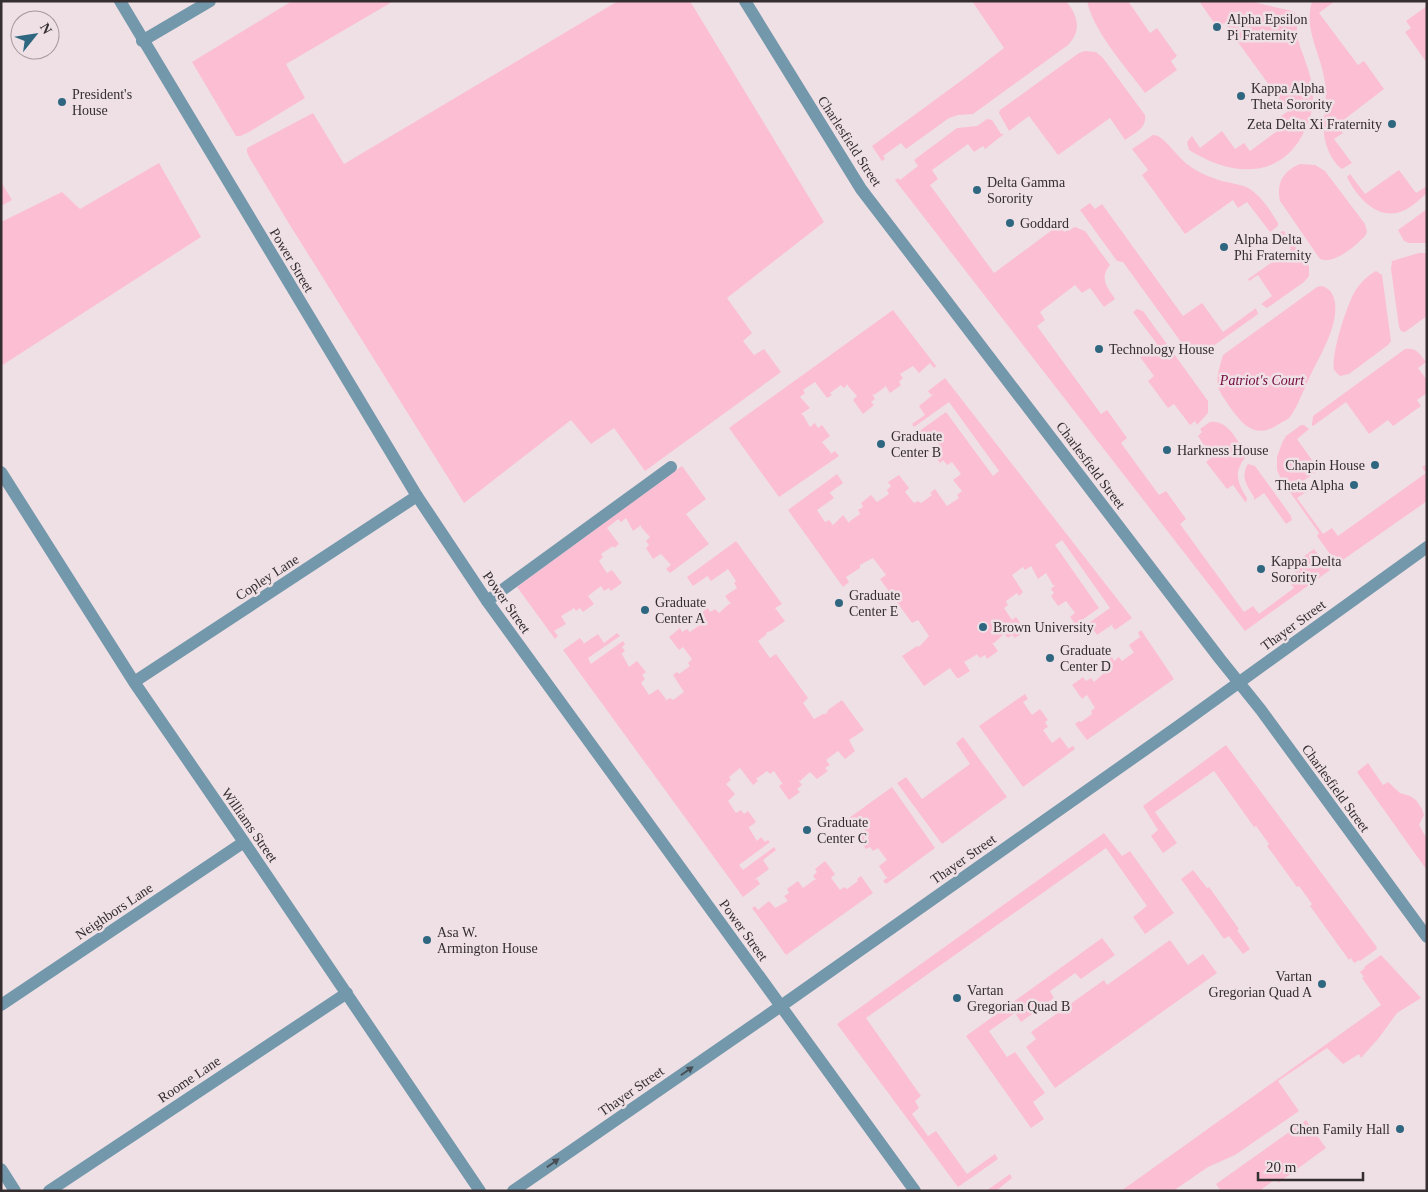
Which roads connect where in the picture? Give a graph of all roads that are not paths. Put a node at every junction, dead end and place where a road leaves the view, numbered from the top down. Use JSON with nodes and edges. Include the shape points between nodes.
{"nodes":[{"id":1,"x":120,"y":1,"type":"edge"},
{"id":2,"x":210,"y":1,"type":"edge"},
{"id":3,"x":745,"y":1,"type":"edge"},
{"id":4,"x":142,"y":40,"type":"junction"},
{"id":5,"x":671,"y":467,"type":"dead end"},
{"id":6,"x":1,"y":472,"type":"edge"},
{"id":7,"x":417,"y":496,"type":"junction"},
{"id":8,"x":1427,"y":547,"type":"edge"},
{"id":9,"x":487,"y":601,"type":"junction"},
{"id":10,"x":134,"y":682,"type":"junction"},
{"id":11,"x":1238,"y":683,"type":"junction"},
{"id":12,"x":244,"y":842,"type":"junction"},
{"id":13,"x":1427,"y":938,"type":"edge"},
{"id":14,"x":347,"y":993,"type":"junction"},
{"id":15,"x":1,"y":1005,"type":"edge"},
{"id":16,"x":781,"y":1006,"type":"junction"},
{"id":17,"x":1,"y":1168,"type":"edge"},
{"id":18,"x":15,"y":1191,"type":"edge"},
{"id":19,"x":49,"y":1191,"type":"edge"},
{"id":20,"x":480,"y":1191,"type":"edge"},
{"id":21,"x":513,"y":1191,"type":"edge"},
{"id":22,"x":915,"y":1191,"type":"edge"}],
"edges":[{"from":1,"to":4,"type":"street","name":"Power Street"},
{"from":2,"to":4,"type":"street"},
{"from":3,"to":11,"type":"street","name":"Charlesfield Street","via":[[861,189]]},
{"from":4,"to":7,"type":"street","name":"Power Street"},
{"from":5,"to":9,"type":"street"},
{"from":6,"to":10,"type":"street","name":"Williams Street"},
{"from":7,"to":9,"type":"street","name":"Power Street"},
{"from":7,"to":10,"type":"street","name":"Copley Lane"},
{"from":8,"to":11,"type":"street","name":"Thayer Street"},
{"from":9,"to":16,"type":"street","name":"Power Street"},
{"from":10,"to":12,"type":"street","name":"Williams Street"},
{"from":11,"to":13,"type":"street","name":"Charlesfield Street"},
{"from":11,"to":16,"type":"street","name":"Thayer Street"},
{"from":12,"to":14,"type":"street","name":"Williams Street"},
{"from":12,"to":15,"type":"street","name":"Neighbors Lane"},
{"from":14,"to":19,"type":"street","name":"Roome Lane"},
{"from":14,"to":20,"type":"street","name":"Williams Street"},
{"from":21,"to":16,"type":"street","name":"Thayer Street","one_way":true},
{"from":16,"to":22,"type":"street","name":"Power Street"},
{"from":17,"to":18,"type":"street"}]}
